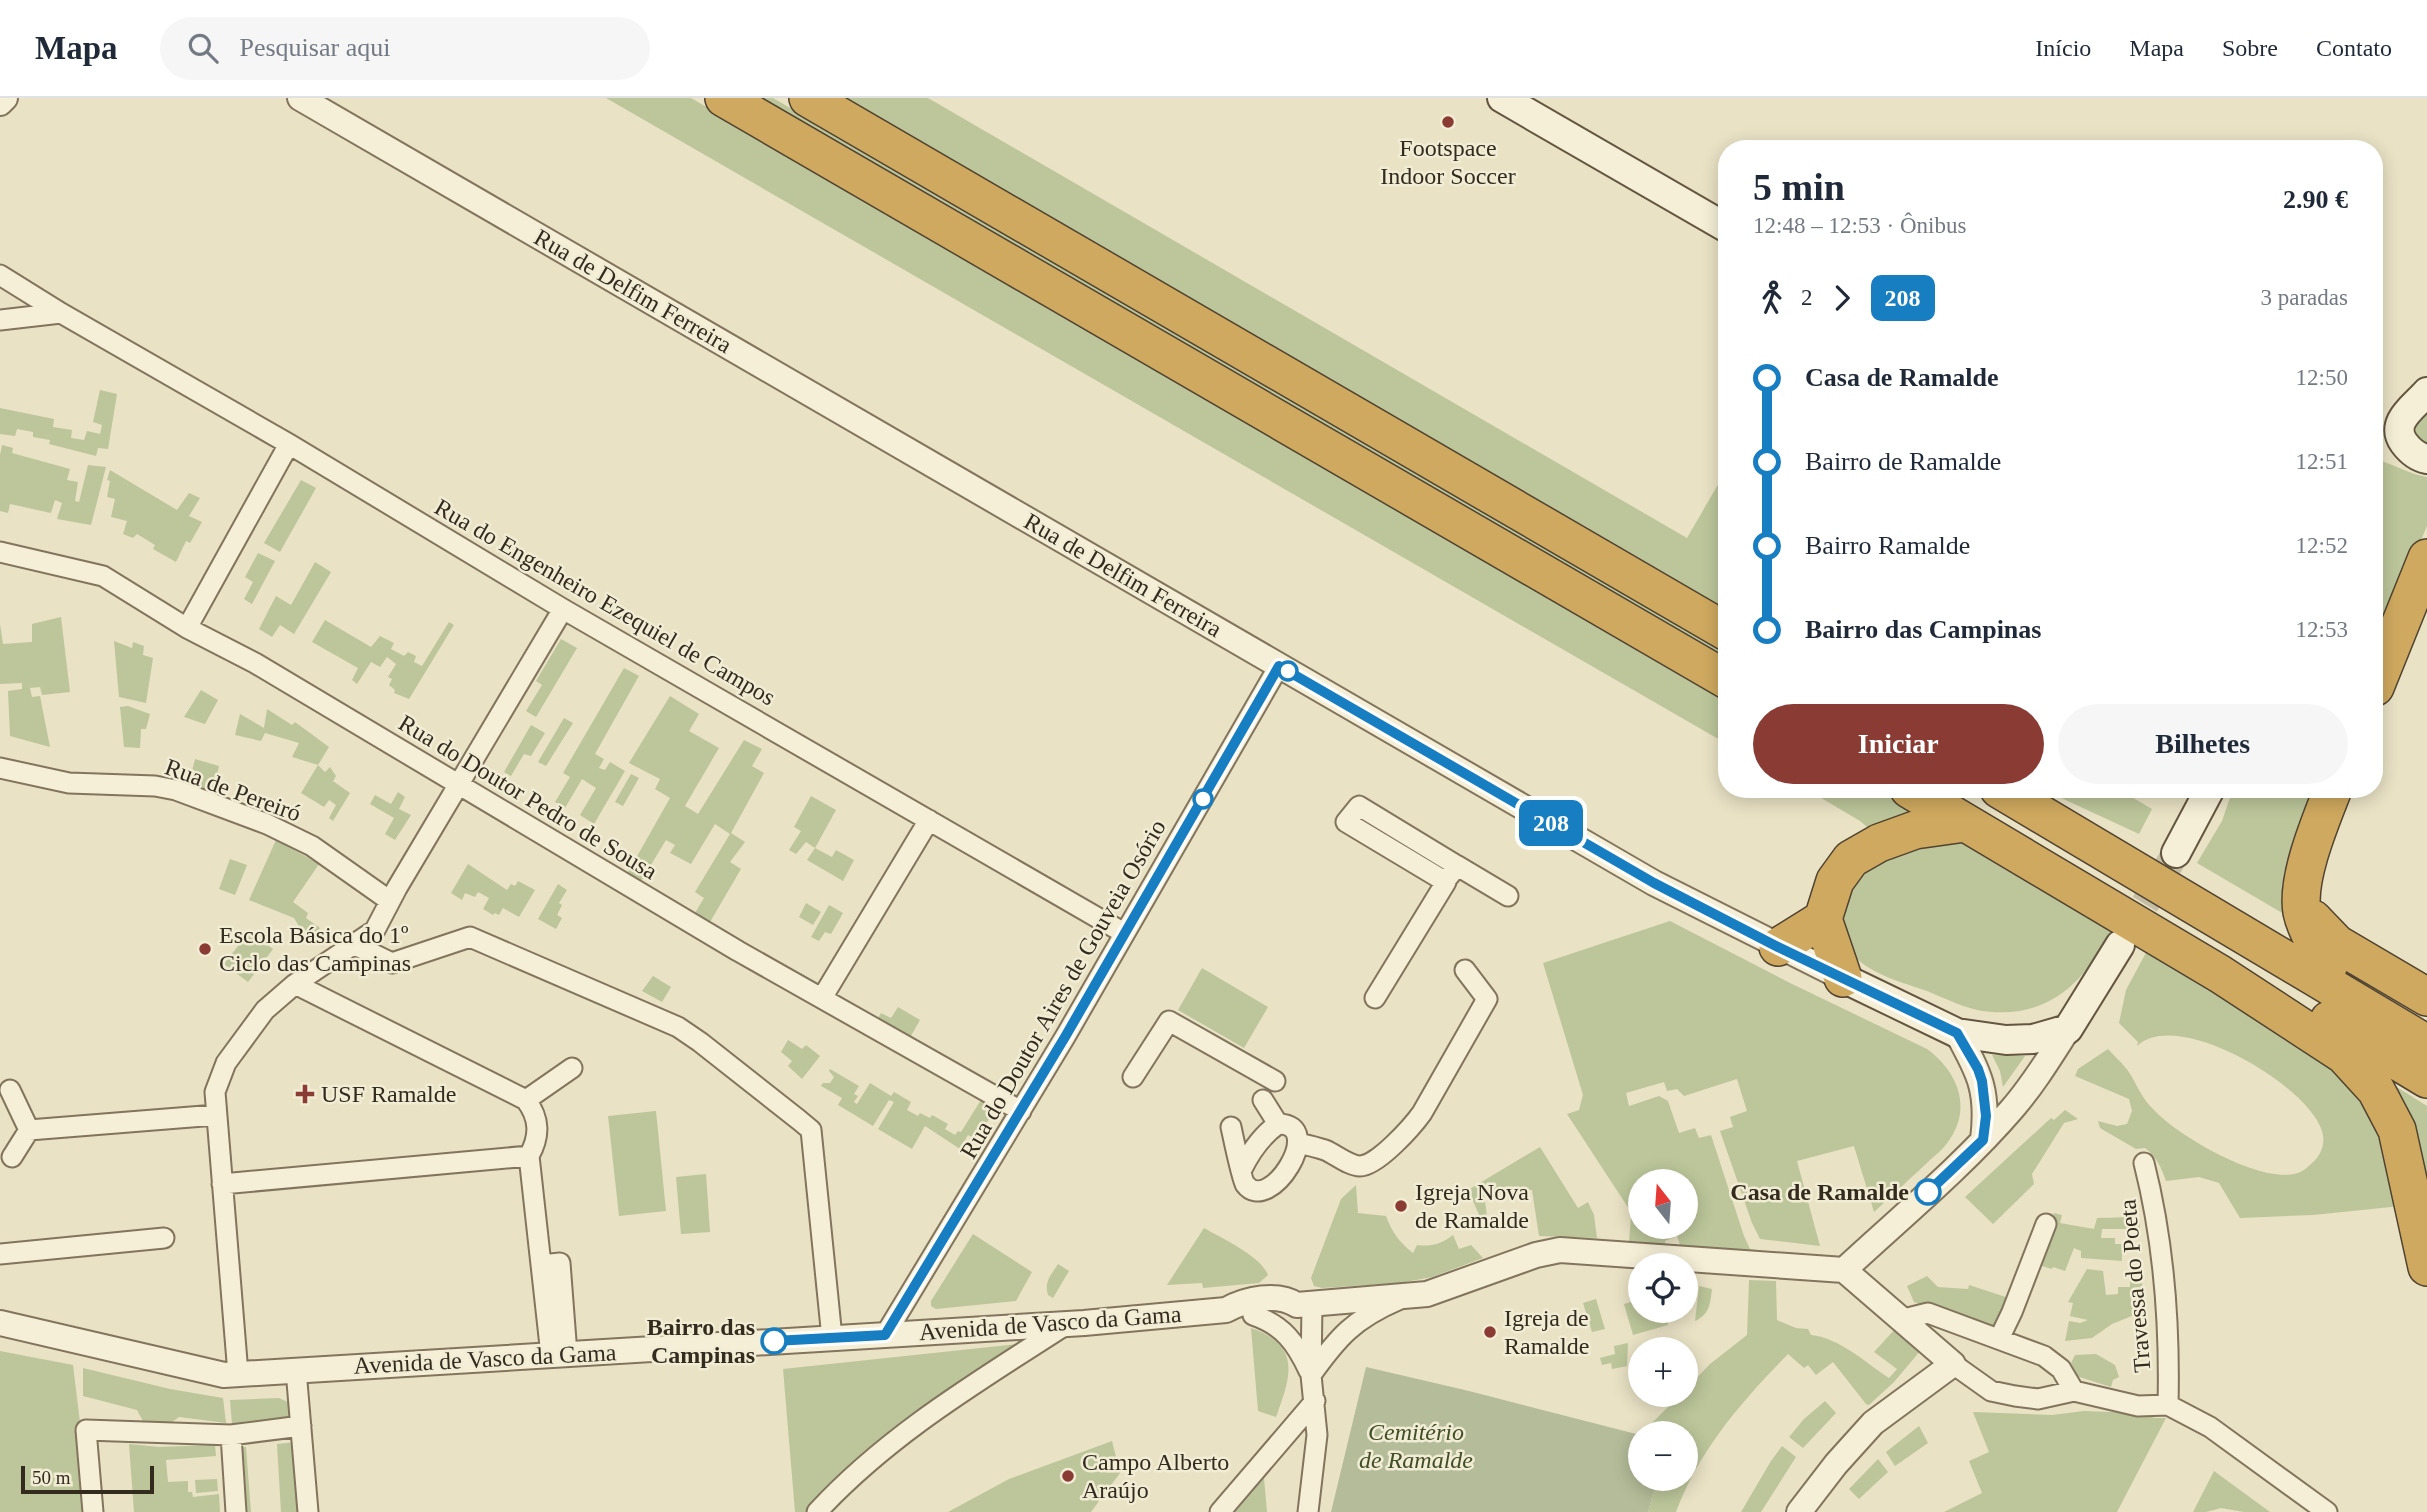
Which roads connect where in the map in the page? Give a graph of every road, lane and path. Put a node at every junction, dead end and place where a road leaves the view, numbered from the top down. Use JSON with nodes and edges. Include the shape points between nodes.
{"nodes":[{"id":1,"x":5,"y":98,"type":"edge"},
{"id":2,"x":300,"y":98,"type":"edge"},
{"id":3,"x":724,"y":98,"type":"edge"},
{"id":4,"x":808,"y":98,"type":"edge"},
{"id":5,"x":1502,"y":98,"type":"edge"},
{"id":6,"x":0,"y":103,"type":"edge"},
{"id":7,"x":1718,"y":223,"type":"edge"},
{"id":8,"x":0,"y":275,"type":"edge"},
{"id":9,"x":61,"y":313,"type":"junction"},
{"id":10,"x":0,"y":320,"type":"edge"},
{"id":11,"x":2427,"y":392,"type":"edge"},
{"id":12,"x":2402,"y":439,"type":"edge"},
{"id":13,"x":289,"y":444,"type":"junction"},
{"id":14,"x":0,"y":552,"type":"edge"},
{"id":15,"x":2427,"y":558,"type":"edge"},
{"id":16,"x":564,"y":608,"type":"junction"},
{"id":17,"x":1718,"y":627,"type":"edge"},
{"id":18,"x":187,"y":628,"type":"junction"},
{"id":19,"x":1279,"y":666,"type":"junction"},
{"id":20,"x":2383,"y":667,"type":"edge"},
{"id":21,"x":1718,"y":675,"type":"edge"},
{"id":22,"x":0,"y":768,"type":"edge"},
{"id":23,"x":458,"y":784,"type":"junction"},
{"id":24,"x":1924,"y":798,"type":"edge"},
{"id":25,"x":1952,"y":798,"type":"edge"},
{"id":26,"x":2014,"y":798,"type":"edge"},
{"id":27,"x":2205,"y":798,"type":"edge"},
{"id":28,"x":2330,"y":798,"type":"edge"},
{"id":29,"x":929,"y":820,"type":"junction"},
{"id":30,"x":1965,"y":823,"type":"junction"},
{"id":31,"x":2176,"y":853,"type":"tunnel mouth"},
{"id":32,"x":1451,"y":873,"type":"junction"},
{"id":33,"x":1508,"y":896,"type":"dead end"},
{"id":34,"x":390,"y":901,"type":"junction"},
{"id":35,"x":2301,"y":901,"type":"junction"},
{"id":36,"x":1823,"y":919,"type":"junction"},
{"id":37,"x":1124,"y":933,"type":"junction"},
{"id":38,"x":2165,"y":941,"type":"junction"},
{"id":39,"x":355,"y":945,"type":"junction"},
{"id":40,"x":2120,"y":945,"type":"tunnel mouth"},
{"id":41,"x":1778,"y":947,"type":"junction"},
{"id":42,"x":2268,"y":947,"type":"junction"},
{"id":43,"x":2230,"y":960,"type":"junction"},
{"id":44,"x":2328,"y":967,"type":"junction"},
{"id":45,"x":1465,"y":970,"type":"dead end"},
{"id":46,"x":1843,"y":978,"type":"junction"},
{"id":47,"x":295,"y":984,"type":"junction"},
{"id":48,"x":822,"y":998,"type":"junction"},
{"id":49,"x":1375,"y":998,"type":"dead end"},
{"id":50,"x":2427,"y":998,"type":"edge"},
{"id":51,"x":2427,"y":1024,"type":"edge"},
{"id":52,"x":2068,"y":1029,"type":"junction"},
{"id":53,"x":1957,"y":1033,"type":"junction"},
{"id":54,"x":2427,"y":1044,"type":"edge"},
{"id":55,"x":572,"y":1068,"type":"dead end"},
{"id":56,"x":1133,"y":1077,"type":"dead end"},
{"id":57,"x":2427,"y":1079,"type":"edge"},
{"id":58,"x":1275,"y":1082,"type":"dead end"},
{"id":59,"x":10,"y":1090,"type":"dead end"},
{"id":60,"x":526,"y":1100,"type":"junction"},
{"id":61,"x":1263,"y":1100,"type":"dead end"},
{"id":62,"x":1021,"y":1111,"type":"junction"},
{"id":63,"x":216,"y":1115,"type":"junction"},
{"id":64,"x":1278,"y":1124,"type":"junction"},
{"id":65,"x":1231,"y":1126,"type":"dead end"},
{"id":66,"x":29,"y":1130,"type":"junction"},
{"id":67,"x":1983,"y":1140,"type":"junction"},
{"id":68,"x":1298,"y":1143,"type":"junction"},
{"id":69,"x":529,"y":1156,"type":"junction"},
{"id":70,"x":12,"y":1157,"type":"dead end"},
{"id":71,"x":2144,"y":1163,"type":"dead end"},
{"id":72,"x":1242,"y":1169,"type":"junction"},
{"id":73,"x":222,"y":1184,"type":"junction"},
{"id":74,"x":2046,"y":1224,"type":"dead end"},
{"id":75,"x":164,"y":1238,"type":"dead end"},
{"id":76,"x":0,"y":1254,"type":"edge"},
{"id":77,"x":2427,"y":1267,"type":"edge"},
{"id":78,"x":1844,"y":1270,"type":"junction"},
{"id":79,"x":1408,"y":1297,"type":"junction"},
{"id":80,"x":1304,"y":1304,"type":"junction"},
{"id":81,"x":1226,"y":1310,"type":"junction"},
{"id":82,"x":1253,"y":1315,"type":"junction"},
{"id":83,"x":1904,"y":1319,"type":"junction"},
{"id":84,"x":0,"y":1323,"type":"edge"},
{"id":85,"x":1068,"y":1324,"type":"junction"},
{"id":86,"x":885,"y":1335,"type":"junction"},
{"id":87,"x":832,"y":1338,"type":"junction"},
{"id":88,"x":1999,"y":1339,"type":"junction"},
{"id":89,"x":559,"y":1354,"type":"junction"},
{"id":90,"x":1953,"y":1364,"type":"junction"},
{"id":91,"x":296,"y":1370,"type":"junction"},
{"id":92,"x":238,"y":1374,"type":"junction"},
{"id":93,"x":1311,"y":1375,"type":"junction"},
{"id":94,"x":2074,"y":1391,"type":"junction"},
{"id":95,"x":1315,"y":1401,"type":"junction"},
{"id":96,"x":2168,"y":1405,"type":"junction"},
{"id":97,"x":301,"y":1426,"type":"junction"},
{"id":98,"x":230,"y":1435,"type":"junction"},
{"id":99,"x":93,"y":1512,"type":"edge"},
{"id":100,"x":236,"y":1512,"type":"edge"},
{"id":101,"x":309,"y":1512,"type":"edge"},
{"id":102,"x":817,"y":1512,"type":"edge"},
{"id":103,"x":1220,"y":1512,"type":"edge"},
{"id":104,"x":1308,"y":1512,"type":"edge"},
{"id":105,"x":1799,"y":1512,"type":"edge"},
{"id":106,"x":2327,"y":1512,"type":"edge"}],
"edges":[{"from":1,"to":6,"type":"street"},
{"from":2,"to":19,"type":"street","name":"Rua de Delfim Ferreira"},
{"from":3,"to":21,"type":"highway"},
{"from":4,"to":17,"type":"highway"},
{"from":5,"to":7,"type":"main road"},
{"from":8,"to":9,"type":"street","name":"Rua do Engenheiro Ezequiel de Campos"},
{"from":9,"to":10,"type":"street"},
{"from":9,"to":13,"type":"street","name":"Rua do Engenheiro Ezequiel de Campos"},
{"from":11,"to":12,"type":"main road"},
{"from":13,"to":16,"type":"street","name":"Rua do Engenheiro Ezequiel de Campos"},
{"from":13,"to":18,"type":"street"},
{"from":14,"to":18,"type":"street","name":"Rua do Doutor Pedro de Sousa","via":[[103,576]]},
{"from":15,"to":20,"type":"highway"},
{"from":16,"to":23,"type":"street"},
{"from":16,"to":29,"type":"street","name":"Rua do Engenheiro Ezequiel de Campos"},
{"from":18,"to":23,"type":"street","name":"Rua do Doutor Pedro de Sousa","via":[[255,663]]},
{"from":19,"to":37,"type":"street","name":"Rua do Doutor Aires de Gouveia Osório"},
{"from":19,"to":41,"type":"street","name":"Rua de Delfim Ferreira","via":[[1654,883]]},
{"from":22,"to":34,"type":"street","name":"Rua de Pereiró","via":[[69,783],[176,790],[312,846]]},
{"from":23,"to":34,"type":"street"},
{"from":23,"to":48,"type":"street","name":"Rua do Doutor Pedro de Sousa"},
{"from":24,"to":30,"type":"highway"},
{"from":25,"to":43,"type":"highway","via":[[2125,894]]},
{"from":26,"to":42,"type":"highway"},
{"from":27,"to":31,"type":"main road"},
{"from":28,"to":35,"type":"highway","via":[[2312,843]]},
{"from":29,"to":37,"type":"street","name":"Rua do Engenheiro Ezequiel de Campos"},
{"from":29,"to":48,"type":"street"},
{"from":30,"to":36,"type":"highway","via":[[1915,830],[1858,854],[1835,881]]},
{"from":30,"to":38,"type":"highway"},
{"from":32,"to":32,"type":"street","via":[[1399,844],[1412,863]]},
{"from":32,"to":33,"type":"street"},
{"from":32,"to":49,"type":"street"},
{"from":34,"to":39,"type":"street","via":[[375,930]]},
{"from":35,"to":44,"type":"highway","via":[[2307,927]]},
{"from":35,"to":50,"type":"highway","via":[[2337,944]]},
{"from":36,"to":41,"type":"highway"},
{"from":36,"to":46,"type":"highway"},
{"from":37,"to":62,"type":"street","name":"Rua do Doutor Aires de Gouveia Osório"},
{"from":38,"to":43,"type":"highway"},
{"from":38,"to":77,"type":"highway","via":[[2344,1055],[2362,1072],[2397,1130]]},
{"from":39,"to":47,"type":"street"},
{"from":39,"to":87,"type":"street","via":[[391,963],[470,937],[678,1027],[793,1115],[811,1130]]},
{"from":40,"to":52,"type":"main road"},
{"from":41,"to":46,"type":"street","name":"Rua de Delfim Ferreira"},
{"from":42,"to":44,"type":"highway","via":[[2297,949]]},
{"from":42,"to":54,"type":"highway"},
{"from":43,"to":57,"type":"highway"},
{"from":44,"to":51,"type":"highway"},
{"from":45,"to":68,"type":"street","via":[[1487,999],[1412,1127],[1378,1158],[1359,1166]]},
{"from":46,"to":53,"type":"main road","name":"Rua de Delfim Ferreira"},
{"from":47,"to":60,"type":"street"},
{"from":47,"to":63,"type":"street","via":[[265,1010],[226,1063],[215,1092]]},
{"from":48,"to":62,"type":"street","name":"Rua do Doutor Pedro de Sousa"},
{"from":52,"to":53,"type":"main road","name":"Rua de Delfim Ferreira","via":[[2033,1039],[2006,1040]]},
{"from":52,"to":67,"type":"street","via":[[2040,1073]]},
{"from":53,"to":67,"type":"street","via":[[1982,1081]]},
{"from":55,"to":60,"type":"street"},
{"from":56,"to":58,"type":"street","via":[[1169,1021]]},
{"from":59,"to":66,"type":"street"},
{"from":60,"to":69,"type":"street","via":[[538,1129]]},
{"from":61,"to":64,"type":"street"},
{"from":62,"to":86,"type":"street","name":"Rua do Doutor Aires de Gouveia Osório"},
{"from":63,"to":66,"type":"street"},
{"from":63,"to":73,"type":"street"},
{"from":64,"to":68,"type":"street","via":[[1294,1130]]},
{"from":64,"to":72,"type":"street","via":[[1250,1153]]},
{"from":65,"to":72,"type":"street"},
{"from":66,"to":70,"type":"street"},
{"from":67,"to":78,"type":"street"},
{"from":68,"to":72,"type":"street","via":[[1283,1175],[1266,1190],[1246,1186]]},
{"from":69,"to":73,"type":"street"},
{"from":69,"to":89,"type":"street"},
{"from":71,"to":96,"type":"street","name":"Travessa do Poeta","via":[[2161,1262]]},
{"from":73,"to":92,"type":"street"},
{"from":74,"to":88,"type":"street"},
{"from":75,"to":76,"type":"street"},
{"from":78,"to":79,"type":"street","via":[[1560,1250],[1446,1289]]},
{"from":78,"to":83,"type":"street"},
{"from":79,"to":80,"type":"street"},
{"from":79,"to":93,"type":"street","via":[[1370,1312],[1350,1327]]},
{"from":80,"to":81,"type":"street","name":"Avenida de Vasco da Gama","via":[[1286,1298],[1242,1301]]},
{"from":80,"to":82,"type":"street","name":"Avenida de Vasco da Gama","via":[[1287,1312]]},
{"from":80,"to":93,"type":"street"},
{"from":81,"to":82,"type":"street","name":"Avenida de Vasco da Gama"},
{"from":81,"to":85,"type":"street","name":"Avenida de Vasco da Gama"},
{"from":82,"to":93,"type":"street","via":[[1273,1321],[1300,1351]]},
{"from":83,"to":88,"type":"street","via":[[1927,1313]]},
{"from":83,"to":90,"type":"street"},
{"from":84,"to":92,"type":"street","name":"Avenida de Vasco da Gama"},
{"from":85,"to":86,"type":"street","name":"Avenida de Vasco da Gama"},
{"from":85,"to":102,"type":"street","via":[[903,1433]]},
{"from":86,"to":87,"type":"street","name":"Avenida de Vasco da Gama"},
{"from":87,"to":89,"type":"street","name":"Avenida de Vasco da Gama"},
{"from":88,"to":94,"type":"street","via":[[2043,1356],[2061,1369]]},
{"from":89,"to":91,"type":"street","name":"Avenida de Vasco da Gama"},
{"from":90,"to":94,"type":"street","via":[[1991,1391],[2038,1399]]},
{"from":90,"to":105,"type":"street","via":[[1873,1423]]},
{"from":91,"to":92,"type":"street","name":"Avenida de Vasco da Gama"},
{"from":91,"to":97,"type":"street"},
{"from":93,"to":95,"type":"street"},
{"from":94,"to":96,"type":"street","via":[[2138,1406]]},
{"from":95,"to":103,"type":"street"},
{"from":95,"to":104,"type":"street","via":[[1317,1435]]},
{"from":96,"to":106,"type":"street","via":[[2210,1427]]},
{"from":97,"to":98,"type":"street"},
{"from":97,"to":101,"type":"street"},
{"from":98,"to":99,"type":"street","via":[[86,1430]]},
{"from":98,"to":100,"type":"street"}]}
